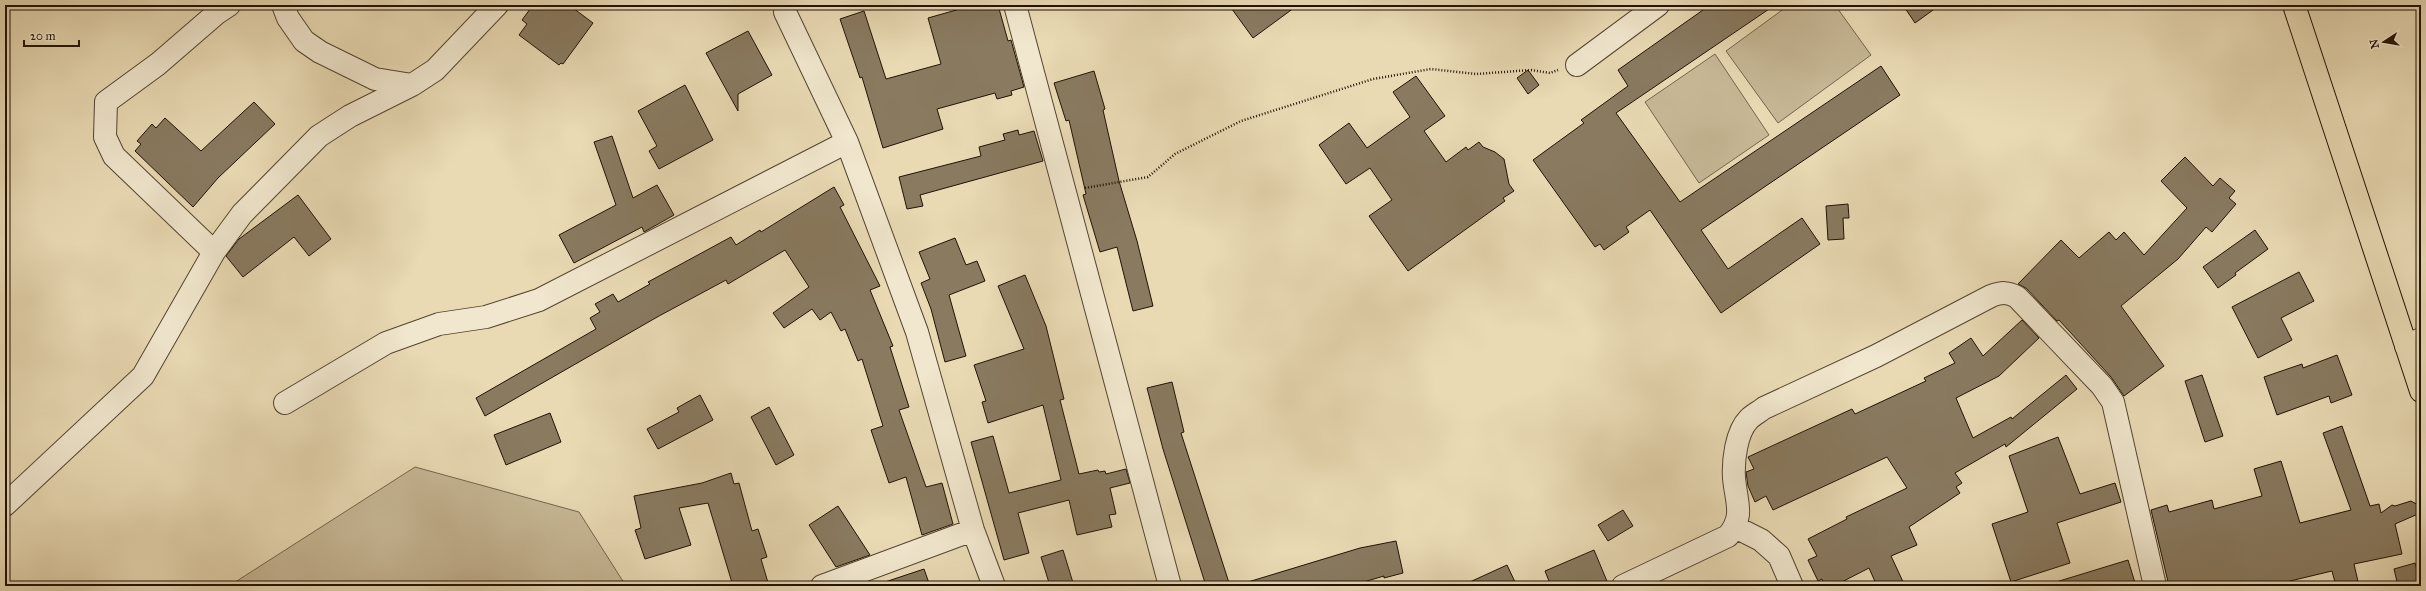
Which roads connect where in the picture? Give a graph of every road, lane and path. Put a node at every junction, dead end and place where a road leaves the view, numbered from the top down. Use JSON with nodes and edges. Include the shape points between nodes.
{"nodes":[{"id":1,"x":229,"y":5,"type":"edge"},
{"id":2,"x":283,"y":5,"type":"edge"},
{"id":3,"x":497,"y":5,"type":"edge"},
{"id":4,"x":1015,"y":5,"type":"edge"},
{"id":5,"x":1658,"y":5,"type":"edge"},
{"id":6,"x":2294,"y":5,"type":"edge"},
{"id":7,"x":785,"y":12,"type":"dead end"},
{"id":8,"x":1577,"y":65,"type":"joint"},
{"id":9,"x":412,"y":85,"type":"junction"},
{"id":10,"x":847,"y":142,"type":"junction"},
{"id":11,"x":1065,"y":193,"type":"junction"},
{"id":12,"x":214,"y":252,"type":"junction"},
{"id":13,"x":2414,"y":342,"type":"edge"},
{"id":14,"x":2421,"y":391,"type":"edge"},
{"id":15,"x":285,"y":402,"type":"dead end"},
{"id":16,"x":5,"y":505,"type":"edge"},
{"id":17,"x":1735,"y":527,"type":"junction"},
{"id":18,"x":973,"y":530,"type":"junction"},
{"id":19,"x":822,"y":586,"type":"edge"},
{"id":20,"x":994,"y":586,"type":"edge"},
{"id":21,"x":1170,"y":586,"type":"edge"},
{"id":22,"x":1623,"y":586,"type":"edge"},
{"id":23,"x":1792,"y":586,"type":"edge"},
{"id":24,"x":2155,"y":586,"type":"edge"}],
"edges":[{"from":1,"to":12,"type":"street","via":[[158,64],[106,102],[105,136],[114,156]]},
{"from":2,"to":9,"type":"street","via":[[288,18],[304,41],[320,52],[376,79]]},
{"from":3,"to":9,"type":"street","via":[[434,70]]},
{"from":4,"to":11,"type":"street"},
{"from":5,"to":8,"type":"street"},
{"from":6,"to":13,"type":"main road"},
{"from":7,"to":10,"type":"street"},
{"from":8,"to":11,"type":"path","via":[[1550,73],[1531,70],[1476,74],[1431,69],[1373,79],[1241,121],[1175,154],[1148,177]]},
{"from":9,"to":12,"type":"street","via":[[350,116],[318,136],[242,214]]},
{"from":10,"to":15,"type":"street","via":[[539,300],[486,317],[439,324],[386,343]]},
{"from":10,"to":18,"type":"street","via":[[917,332]]},
{"from":11,"to":21,"type":"street"},
{"from":12,"to":16,"type":"street","via":[[143,376]]},
{"from":13,"to":14,"type":"main road"},
{"from":17,"to":22,"type":"street","via":[[1728,536]]},
{"from":17,"to":23,"type":"street","via":[[1761,540],[1779,556]]},
{"from":17,"to":24,"type":"street","via":[[1739,516],[1734,477],[1735,452],[1748,420],[1764,408],[1876,356],[1991,296],[2002,292],[2010,293],[2018,298],[2102,386],[2113,402]]},
{"from":18,"to":19,"type":"street"},
{"from":18,"to":20,"type":"street"}]}
